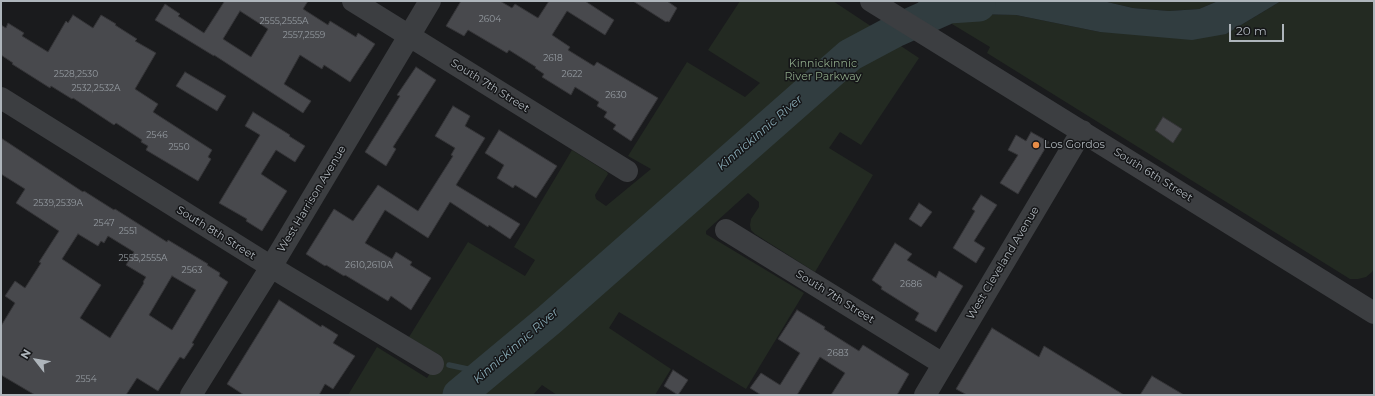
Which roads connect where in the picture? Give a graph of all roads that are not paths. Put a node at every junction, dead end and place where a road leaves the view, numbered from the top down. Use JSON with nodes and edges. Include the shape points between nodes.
{"nodes":[{"id":1,"x":353,"y":1,"type":"edge"},
{"id":2,"x":430,"y":1,"type":"edge"},
{"id":3,"x":871,"y":1,"type":"edge"},
{"id":4,"x":410,"y":36,"type":"junction"},
{"id":5,"x":1,"y":98,"type":"edge"},
{"id":6,"x":1082,"y":131,"type":"junction"},
{"id":7,"x":627,"y":171,"type":"dead end"},
{"id":8,"x":726,"y":230,"type":"dead end"},
{"id":9,"x":271,"y":267,"type":"junction"},
{"id":10,"x":1374,"y":312,"type":"edge"},
{"id":11,"x":433,"y":364,"type":"dead end"},
{"id":12,"x":943,"y":364,"type":"junction"},
{"id":13,"x":191,"y":395,"type":"edge"},
{"id":14,"x":925,"y":395,"type":"edge"}],
"edges":[{"from":1,"to":4,"type":"street","name":"South 7th Street"},
{"from":2,"to":4,"type":"street","name":"West Harrison Avenue"},
{"from":3,"to":6,"type":"street","name":"South 6th Street"},
{"from":4,"to":7,"type":"street","name":"South 7th Street"},
{"from":4,"to":9,"type":"street","name":"West Harrison Avenue"},
{"from":5,"to":9,"type":"street","name":"South 8th Street"},
{"from":6,"to":10,"type":"street","name":"South 6th Street"},
{"from":6,"to":12,"type":"street","name":"West Cleveland Avenue"},
{"from":8,"to":12,"type":"street","name":"South 7th Street"},
{"from":9,"to":11,"type":"street","name":"South 8th Street"},
{"from":9,"to":13,"type":"street","name":"West Harrison Avenue"},
{"from":12,"to":14,"type":"street","name":"West Cleveland Avenue"}]}
